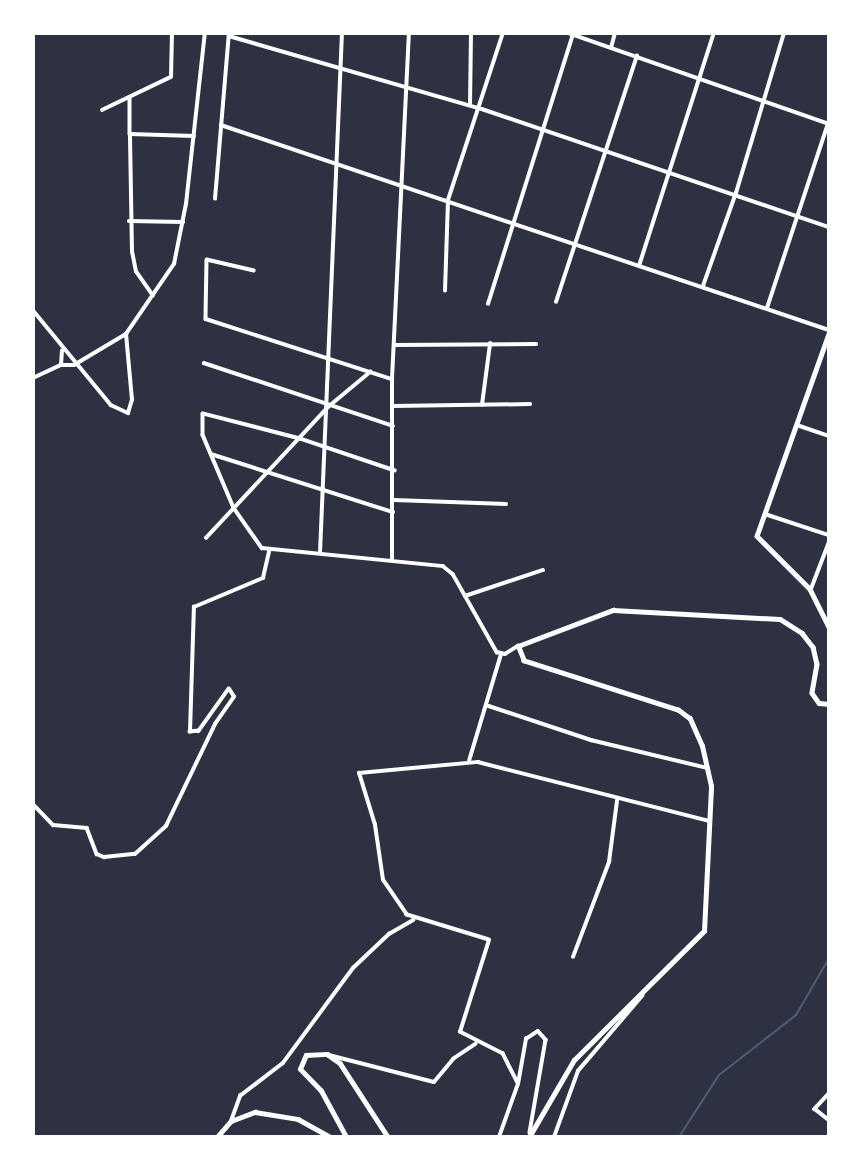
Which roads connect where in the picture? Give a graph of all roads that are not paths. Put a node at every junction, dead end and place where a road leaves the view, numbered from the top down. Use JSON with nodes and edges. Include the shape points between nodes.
{"nodes":[{"id":1,"x":172,"y":33,"type":"edge"},
{"id":2,"x":205,"y":33,"type":"edge"},
{"id":3,"x":342,"y":33,"type":"edge"},
{"id":4,"x":408,"y":33,"type":"edge"},
{"id":5,"x":471,"y":33,"type":"edge"},
{"id":6,"x":503,"y":33,"type":"edge"},
{"id":7,"x":615,"y":33,"type":"edge"},
{"id":8,"x":715,"y":33,"type":"edge"},
{"id":9,"x":784,"y":33,"type":"edge"},
{"id":10,"x":570,"y":34,"type":"edge"},
{"id":11,"x":229,"y":35,"type":"edge"},
{"id":12,"x":611,"y":47,"type":"junction"},
{"id":13,"x":638,"y":56,"type":"junction"},
{"id":14,"x":340,"y":70,"type":"junction"},
{"id":15,"x":699,"y":79,"type":"junction"},
{"id":16,"x":405,"y":87,"type":"junction"},
{"id":17,"x":130,"y":97,"type":"junction"},
{"id":18,"x":764,"y":101,"type":"junction"},
{"id":19,"x":470,"y":106,"type":"junction"},
{"id":20,"x":482,"y":109,"type":"junction"},
{"id":21,"x":102,"y":110,"type":"dead end"},
{"id":22,"x":828,"y":123,"type":"edge"},
{"id":23,"x":220,"y":125,"type":"junction"},
{"id":24,"x":540,"y":131,"type":"junction"},
{"id":25,"x":130,"y":134,"type":"junction"},
{"id":26,"x":194,"y":136,"type":"junction"},
{"id":27,"x":603,"y":150,"type":"junction"},
{"id":28,"x":336,"y":163,"type":"junction"},
{"id":29,"x":670,"y":172,"type":"junction"},
{"id":30,"x":400,"y":185,"type":"junction"},
{"id":31,"x":736,"y":193,"type":"junction"},
{"id":32,"x":215,"y":199,"type":"dead end"},
{"id":33,"x":448,"y":200,"type":"junction"},
{"id":34,"x":798,"y":216,"type":"junction"},
{"id":35,"x":129,"y":221,"type":"junction"},
{"id":36,"x":183,"y":222,"type":"junction"},
{"id":37,"x":513,"y":224,"type":"junction"},
{"id":38,"x":829,"y":227,"type":"edge"},
{"id":39,"x":574,"y":245,"type":"junction"},
{"id":40,"x":639,"y":266,"type":"junction"},
{"id":41,"x":254,"y":271,"type":"dead end"},
{"id":42,"x":703,"y":286,"type":"junction"},
{"id":43,"x":445,"y":291,"type":"dead end"},
{"id":44,"x":153,"y":296,"type":"junction"},
{"id":45,"x":556,"y":302,"type":"dead end"},
{"id":46,"x":488,"y":304,"type":"dead end"},
{"id":47,"x":767,"y":308,"type":"junction"},
{"id":48,"x":33,"y":310,"type":"edge"},
{"id":49,"x":829,"y":332,"type":"edge"},
{"id":50,"x":126,"y":334,"type":"junction"},
{"id":51,"x":490,"y":344,"type":"junction"},
{"id":52,"x":536,"y":344,"type":"dead end"},
{"id":53,"x":394,"y":345,"type":"junction"},
{"id":54,"x":62,"y":351,"type":"junction"},
{"id":55,"x":326,"y":358,"type":"junction"},
{"id":56,"x":204,"y":363,"type":"dead end"},
{"id":57,"x":61,"y":365,"type":"junction"},
{"id":58,"x":74,"y":365,"type":"junction"},
{"id":59,"x":370,"y":372,"type":"junction"},
{"id":60,"x":33,"y":378,"type":"edge"},
{"id":61,"x":392,"y":379,"type":"junction"},
{"id":62,"x":530,"y":404,"type":"dead end"},
{"id":63,"x":482,"y":405,"type":"junction"},
{"id":64,"x":393,"y":406,"type":"junction"},
{"id":65,"x":328,"y":407,"type":"junction"},
{"id":66,"x":797,"y":425,"type":"junction"},
{"id":67,"x":393,"y":426,"type":"junction"},
{"id":68,"x":829,"y":436,"type":"edge"},
{"id":69,"x":300,"y":439,"type":"junction"},
{"id":70,"x":324,"y":446,"type":"junction"},
{"id":71,"x":211,"y":454,"type":"junction"},
{"id":72,"x":395,"y":471,"type":"junction"},
{"id":73,"x":265,"y":474,"type":"junction"},
{"id":74,"x":321,"y":492,"type":"junction"},
{"id":75,"x":394,"y":500,"type":"junction"},
{"id":76,"x":506,"y":504,"type":"dead end"},
{"id":77,"x":234,"y":508,"type":"junction"},
{"id":78,"x":393,"y":512,"type":"junction"},
{"id":79,"x":765,"y":514,"type":"junction"},
{"id":80,"x":829,"y":535,"type":"edge"},
{"id":81,"x":205,"y":538,"type":"dead end"},
{"id":82,"x":829,"y":542,"type":"edge"},
{"id":83,"x":270,"y":551,"type":"junction"},
{"id":84,"x":320,"y":553,"type":"junction"},
{"id":85,"x":392,"y":559,"type":"junction"},
{"id":86,"x":543,"y":570,"type":"dead end"},
{"id":87,"x":810,"y":589,"type":"junction"},
{"id":88,"x":465,"y":596,"type":"junction"},
{"id":89,"x":829,"y":627,"type":"edge"},
{"id":90,"x":518,"y":646,"type":"junction"},
{"id":91,"x":501,"y":654,"type":"junction"},
{"id":92,"x":829,"y":704,"type":"edge"},
{"id":93,"x":489,"y":706,"type":"junction"},
{"id":94,"x":469,"y":761,"type":"junction"},
{"id":95,"x":708,"y":768,"type":"junction"},
{"id":96,"x":617,"y":801,"type":"junction"},
{"id":97,"x":33,"y":804,"type":"edge"},
{"id":98,"x":709,"y":821,"type":"junction"},
{"id":99,"x":413,"y":920,"type":"junction"},
{"id":100,"x":573,"y":957,"type":"dead end"},
{"id":101,"x":642,"y":996,"type":"junction"},
{"id":102,"x":475,"y":1043,"type":"junction"},
{"id":103,"x":327,"y":1054,"type":"junction"},
{"id":104,"x":518,"y":1084,"type":"junction"},
{"id":105,"x":829,"y":1094,"type":"edge"},
{"id":106,"x":829,"y":1120,"type":"edge"},
{"id":107,"x":230,"y":1121,"type":"junction"},
{"id":108,"x":529,"y":1136,"type":"edge"},
{"id":109,"x":217,"y":1137,"type":"edge"},
{"id":110,"x":330,"y":1137,"type":"edge"},
{"id":111,"x":346,"y":1137,"type":"edge"},
{"id":112,"x":388,"y":1137,"type":"edge"},
{"id":113,"x":499,"y":1137,"type":"edge"},
{"id":114,"x":554,"y":1137,"type":"edge"}],
"edges":[{"from":1,"to":17,"type":"street","via":[[173,75]]},
{"from":2,"to":26,"type":"street"},
{"from":3,"to":14,"type":"street"},
{"from":4,"to":16,"type":"street"},
{"from":5,"to":19,"type":"street"},
{"from":6,"to":20,"type":"street"},
{"from":7,"to":12,"type":"street"},
{"from":8,"to":15,"type":"street"},
{"from":9,"to":18,"type":"street"},
{"from":10,"to":12,"type":"street"},
{"from":10,"to":24,"type":"street"},
{"from":11,"to":14,"type":"street"},
{"from":11,"to":23,"type":"street"},
{"from":12,"to":13,"type":"street"},
{"from":13,"to":15,"type":"street"},
{"from":13,"to":27,"type":"street"},
{"from":14,"to":16,"type":"street"},
{"from":14,"to":28,"type":"street"},
{"from":15,"to":18,"type":"street"},
{"from":15,"to":29,"type":"street"},
{"from":16,"to":19,"type":"street"},
{"from":16,"to":30,"type":"street"},
{"from":17,"to":21,"type":"street"},
{"from":17,"to":25,"type":"street"},
{"from":18,"to":22,"type":"street"},
{"from":18,"to":31,"type":"street"},
{"from":19,"to":20,"type":"street"},
{"from":20,"to":24,"type":"street"},
{"from":20,"to":33,"type":"street"},
{"from":22,"to":34,"type":"street"},
{"from":23,"to":28,"type":"street"},
{"from":23,"to":32,"type":"street"},
{"from":24,"to":27,"type":"street"},
{"from":24,"to":37,"type":"street"},
{"from":25,"to":26,"type":"street"},
{"from":25,"to":35,"type":"street"},
{"from":26,"to":36,"type":"street"},
{"from":27,"to":29,"type":"street"},
{"from":27,"to":39,"type":"street"},
{"from":28,"to":30,"type":"street"},
{"from":28,"to":55,"type":"street"},
{"from":29,"to":31,"type":"street"},
{"from":29,"to":40,"type":"street"},
{"from":30,"to":33,"type":"street"},
{"from":30,"to":53,"type":"street"},
{"from":31,"to":34,"type":"street"},
{"from":31,"to":42,"type":"street"},
{"from":33,"to":37,"type":"street"},
{"from":33,"to":43,"type":"street"},
{"from":34,"to":38,"type":"street"},
{"from":34,"to":47,"type":"street"},
{"from":35,"to":36,"type":"street"},
{"from":35,"to":44,"type":"street","via":[[134,265]]},
{"from":36,"to":44,"type":"street","via":[[174,264]]},
{"from":37,"to":39,"type":"street"},
{"from":37,"to":46,"type":"street"},
{"from":39,"to":40,"type":"street"},
{"from":39,"to":45,"type":"street"},
{"from":40,"to":42,"type":"street"},
{"from":41,"to":55,"type":"street","via":[[207,260],[206,319]]},
{"from":42,"to":47,"type":"street"},
{"from":44,"to":50,"type":"street"},
{"from":47,"to":49,"type":"street"},
{"from":48,"to":54,"type":"street"},
{"from":49,"to":66,"type":"street"},
{"from":50,"to":58,"type":"street"},
{"from":50,"to":58,"type":"street","via":[[132,400],[128,413],[111,405]]},
{"from":51,"to":52,"type":"street"},
{"from":51,"to":53,"type":"street"},
{"from":51,"to":63,"type":"street"},
{"from":53,"to":61,"type":"street"},
{"from":54,"to":57,"type":"street"},
{"from":54,"to":58,"type":"street"},
{"from":55,"to":59,"type":"street"},
{"from":55,"to":65,"type":"street"},
{"from":56,"to":65,"type":"street"},
{"from":57,"to":58,"type":"street"},
{"from":57,"to":60,"type":"street"},
{"from":59,"to":61,"type":"street"},
{"from":59,"to":65,"type":"street"},
{"from":61,"to":64,"type":"street"},
{"from":62,"to":63,"type":"street"},
{"from":63,"to":64,"type":"street"},
{"from":64,"to":67,"type":"street"},
{"from":65,"to":67,"type":"street"},
{"from":65,"to":69,"type":"street"},
{"from":65,"to":70,"type":"street"},
{"from":66,"to":68,"type":"street"},
{"from":66,"to":79,"type":"street"},
{"from":67,"to":72,"type":"street"},
{"from":69,"to":70,"type":"street"},
{"from":69,"to":71,"type":"street","via":[[205,412],[203,435]]},
{"from":69,"to":73,"type":"street"},
{"from":70,"to":72,"type":"street"},
{"from":70,"to":74,"type":"street"},
{"from":71,"to":73,"type":"street"},
{"from":71,"to":77,"type":"street"},
{"from":72,"to":75,"type":"street"},
{"from":73,"to":74,"type":"street"},
{"from":73,"to":77,"type":"street"},
{"from":74,"to":78,"type":"street"},
{"from":74,"to":84,"type":"street"},
{"from":75,"to":76,"type":"street"},
{"from":75,"to":78,"type":"street"},
{"from":77,"to":81,"type":"street"},
{"from":77,"to":83,"type":"street"},
{"from":78,"to":85,"type":"street"},
{"from":79,"to":80,"type":"street"},
{"from":79,"to":87,"type":"street","via":[[758,540],[786,561]]},
{"from":82,"to":87,"type":"street"},
{"from":83,"to":84,"type":"street"},
{"from":83,"to":97,"type":"street","via":[[263,578],[194,607],[190,732],[199,730],[229,689],[234,697],[215,724],[166,826],[135,854],[104,857],[97,854],[87,828],[53,825]]},
{"from":84,"to":85,"type":"street"},
{"from":85,"to":88,"type":"street","via":[[450,569]]},
{"from":86,"to":88,"type":"street"},
{"from":87,"to":89,"type":"street"},
{"from":88,"to":91,"type":"street"},
{"from":90,"to":91,"type":"street"},
{"from":90,"to":92,"type":"street","via":[[613,610],[780,619],[802,633],[813,647],[817,664],[812,693],[819,703]]},
{"from":90,"to":95,"type":"street","via":[[524,661],[678,710],[690,719]]},
{"from":91,"to":93,"type":"street"},
{"from":93,"to":94,"type":"street"},
{"from":93,"to":95,"type":"street","via":[[591,740]]},
{"from":94,"to":96,"type":"street"},
{"from":94,"to":99,"type":"street","via":[[359,773],[375,825],[383,880]]},
{"from":95,"to":98,"type":"street"},
{"from":96,"to":98,"type":"street"},
{"from":96,"to":100,"type":"street","via":[[609,862]]},
{"from":98,"to":101,"type":"street","via":[[704,931]]},
{"from":99,"to":102,"type":"street","via":[[445,923],[489,940],[460,1032]]},
{"from":99,"to":107,"type":"street","via":[[389,934],[352,968],[283,1063],[240,1096]]},
{"from":101,"to":108,"type":"street","via":[[574,1060]]},
{"from":101,"to":114,"type":"street","via":[[578,1071]]},
{"from":102,"to":103,"type":"street","via":[[453,1059],[434,1082]]},
{"from":102,"to":104,"type":"street","via":[[503,1054]]},
{"from":103,"to":111,"type":"street","via":[[306,1055],[300,1069],[321,1091]]},
{"from":103,"to":112,"type":"street","via":[[352,1078]]},
{"from":104,"to":108,"type":"street","via":[[526,1039],[534,1031],[542,1032],[546,1040]]},
{"from":104,"to":113,"type":"street"},
{"from":105,"to":106,"type":"street","via":[[815,1110]]},
{"from":107,"to":109,"type":"street"},
{"from":107,"to":110,"type":"street","via":[[247,1114],[270,1113],[298,1119]]}]}
